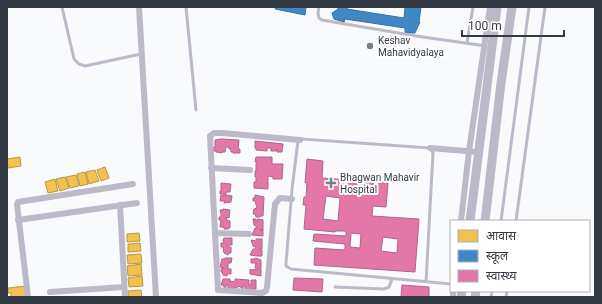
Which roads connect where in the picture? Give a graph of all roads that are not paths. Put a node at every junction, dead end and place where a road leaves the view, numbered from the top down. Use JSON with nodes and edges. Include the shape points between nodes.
{"nodes":[{"id":1,"x":62,"y":7,"type":"edge"},
{"id":2,"x":139,"y":7,"type":"edge"},
{"id":3,"x":186,"y":7,"type":"edge"},
{"id":4,"x":319,"y":7,"type":"edge"},
{"id":5,"x":473,"y":7,"type":"edge"},
{"id":6,"x":490,"y":7,"type":"edge"},
{"id":7,"x":497,"y":7,"type":"edge"},
{"id":8,"x":512,"y":7,"type":"edge"},
{"id":9,"x":529,"y":7,"type":"edge"},
{"id":10,"x":545,"y":7,"type":"edge"},
{"id":11,"x":466,"y":43,"type":"junction"},
{"id":12,"x":488,"y":46,"type":"junction"},
{"id":13,"x":142,"y":53,"type":"junction"},
{"id":14,"x":196,"y":110,"type":"dead end"},
{"id":15,"x":300,"y":140,"type":"junction"},
{"id":16,"x":430,"y":148,"type":"junction"},
{"id":17,"x":473,"y":152,"type":"junction"},
{"id":18,"x":210,"y":168,"type":"junction"},
{"id":19,"x":250,"y":170,"type":"dead end"},
{"id":20,"x":133,"y":184,"type":"dead end"},
{"id":21,"x":292,"y":199,"type":"junction"},
{"id":22,"x":137,"y":202,"type":"dead end"},
{"id":23,"x":120,"y":205,"type":"junction"},
{"id":24,"x":18,"y":220,"type":"junction"},
{"id":25,"x":461,"y":220,"type":"edge"},
{"id":26,"x":470,"y":220,"type":"edge"},
{"id":27,"x":485,"y":220,"type":"edge"},
{"id":28,"x":501,"y":220,"type":"edge"},
{"id":29,"x":516,"y":220,"type":"edge"},
{"id":30,"x":215,"y":233,"type":"junction"},
{"id":31,"x":249,"y":234,"type":"dead end"},
{"id":32,"x":392,"y":279,"type":"junction"},
{"id":33,"x":426,"y":282,"type":"junction"},
{"id":34,"x":450,"y":284,"type":"edge"},
{"id":35,"x":124,"y":287,"type":"junction"},
{"id":36,"x":335,"y":287,"type":"dead end"},
{"id":37,"x":50,"y":292,"type":"dead end"},
{"id":38,"x":28,"y":297,"type":"edge"},
{"id":39,"x":125,"y":297,"type":"edge"},
{"id":40,"x":156,"y":297,"type":"edge"}],
"edges":[{"from":1,"to":13,"type":"lane","via":[[74,59],[79,64],[86,66]]},
{"from":2,"to":13,"type":"street"},
{"from":3,"to":14,"type":"lane"},
{"from":4,"to":11,"type":"lane","via":[[319,18],[322,20]]},
{"from":5,"to":11,"type":"lane"},
{"from":6,"to":12,"type":"street"},
{"from":7,"to":12,"type":"main road"},
{"from":8,"to":27,"type":"main road"},
{"from":9,"to":28,"type":"lane"},
{"from":10,"to":29,"type":"lane"},
{"from":11,"to":12,"type":"lane"},
{"from":12,"to":17,"type":"main road"},
{"from":13,"to":40,"type":"street"},
{"from":15,"to":16,"type":"lane"},
{"from":15,"to":18,"type":"street","via":[[214,133],[209,139]]},
{"from":15,"to":21,"type":"lane"},
{"from":16,"to":17,"type":"street"},
{"from":16,"to":33,"type":"lane","via":[[433,153]]},
{"from":17,"to":25,"type":"street"},
{"from":17,"to":26,"type":"main road"},
{"from":18,"to":19,"type":"street"},
{"from":18,"to":30,"type":"street"},
{"from":20,"to":24,"type":"street","via":[[18,202]]},
{"from":21,"to":30,"type":"street","via":[[280,198],[275,204],[267,287],[262,293],[218,290]]},
{"from":21,"to":32,"type":"lane","via":[[286,264],[288,268]]},
{"from":22,"to":23,"type":"street"},
{"from":23,"to":24,"type":"street"},
{"from":23,"to":35,"type":"street"},
{"from":24,"to":38,"type":"street"},
{"from":30,"to":31,"type":"street"},
{"from":32,"to":33,"type":"lane"},
{"from":32,"to":36,"type":"lane","via":[[389,286],[384,289]]},
{"from":33,"to":34,"type":"lane"},
{"from":35,"to":37,"type":"street"},
{"from":35,"to":39,"type":"street"}]}
